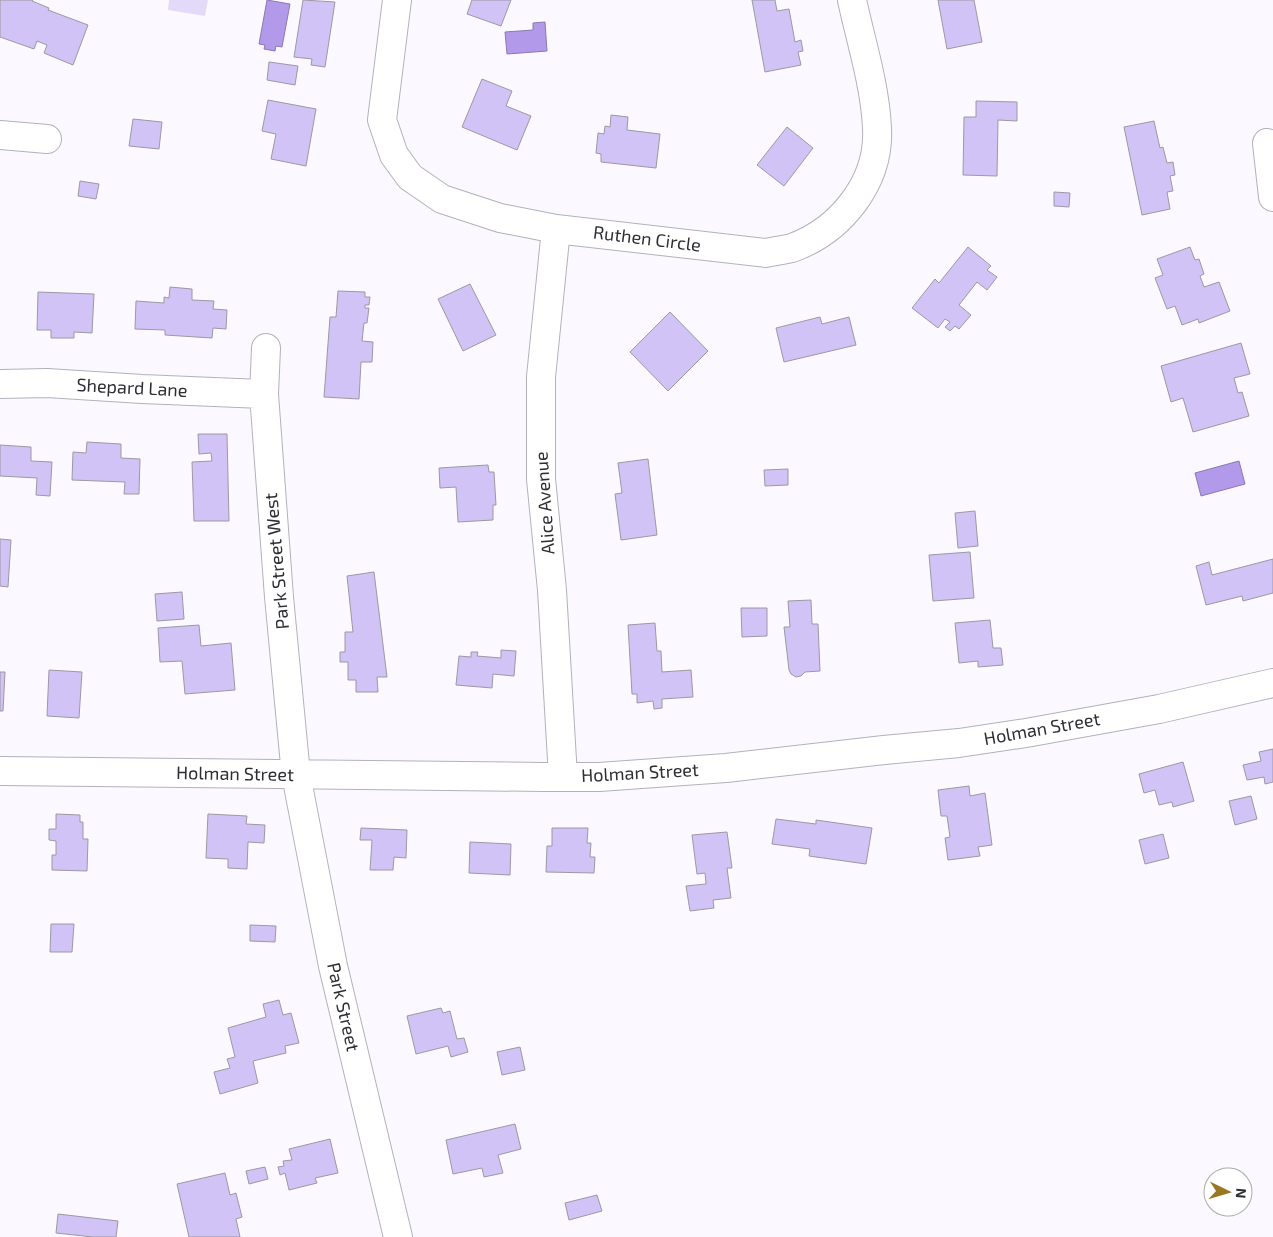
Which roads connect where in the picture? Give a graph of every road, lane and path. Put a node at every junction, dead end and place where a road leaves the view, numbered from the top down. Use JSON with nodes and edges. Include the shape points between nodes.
{"nodes":[{"id":1,"x":397,"y":0,"type":"edge"},
{"id":2,"x":852,"y":0,"type":"edge"},
{"id":3,"x":0,"y":135,"type":"edge"},
{"id":4,"x":47,"y":139,"type":"dead end"},
{"id":5,"x":1267,"y":143,"type":"dead end"},
{"id":6,"x":1273,"y":197,"type":"edge"},
{"id":7,"x":556,"y":228,"type":"junction"},
{"id":8,"x":266,"y":348,"type":"dead end"},
{"id":9,"x":0,"y":384,"type":"edge"},
{"id":10,"x":264,"y":394,"type":"junction"},
{"id":11,"x":1273,"y":683,"type":"edge"},
{"id":12,"x":0,"y":771,"type":"edge"},
{"id":13,"x":296,"y":775,"type":"junction"},
{"id":14,"x":563,"y":777,"type":"junction"},
{"id":15,"x":398,"y":1237,"type":"edge"}],
"edges":[{"from":1,"to":7,"type":"street","name":"Ruthen Circle","via":[[382,120],[394,155],[410,177],[442,199],[500,218]]},
{"from":2,"to":7,"type":"street","name":"Ruthen Circle","via":[[873,94],[877,129],[874,156],[868,178],[857,197],[842,216],[817,236],[790,248],[766,252]]},
{"from":3,"to":4,"type":"street"},
{"from":5,"to":6,"type":"street"},
{"from":7,"to":14,"type":"street","name":"Alice Avenue","via":[[542,377],[541,479],[552,590]]},
{"from":8,"to":10,"type":"street","name":"Park Street West"},
{"from":9,"to":10,"type":"street","name":"Shepard Lane","via":[[47,383]]},
{"from":10,"to":13,"type":"street","name":"Park Street West"},
{"from":11,"to":14,"type":"street","name":"Holman Street","via":[[1159,709],[959,743],[718,768]]},
{"from":12,"to":13,"type":"street","name":"Holman Street"},
{"from":13,"to":14,"type":"street","name":"Holman Street"},
{"from":13,"to":15,"type":"street","name":"Park Street","via":[[333,966]]}]}
